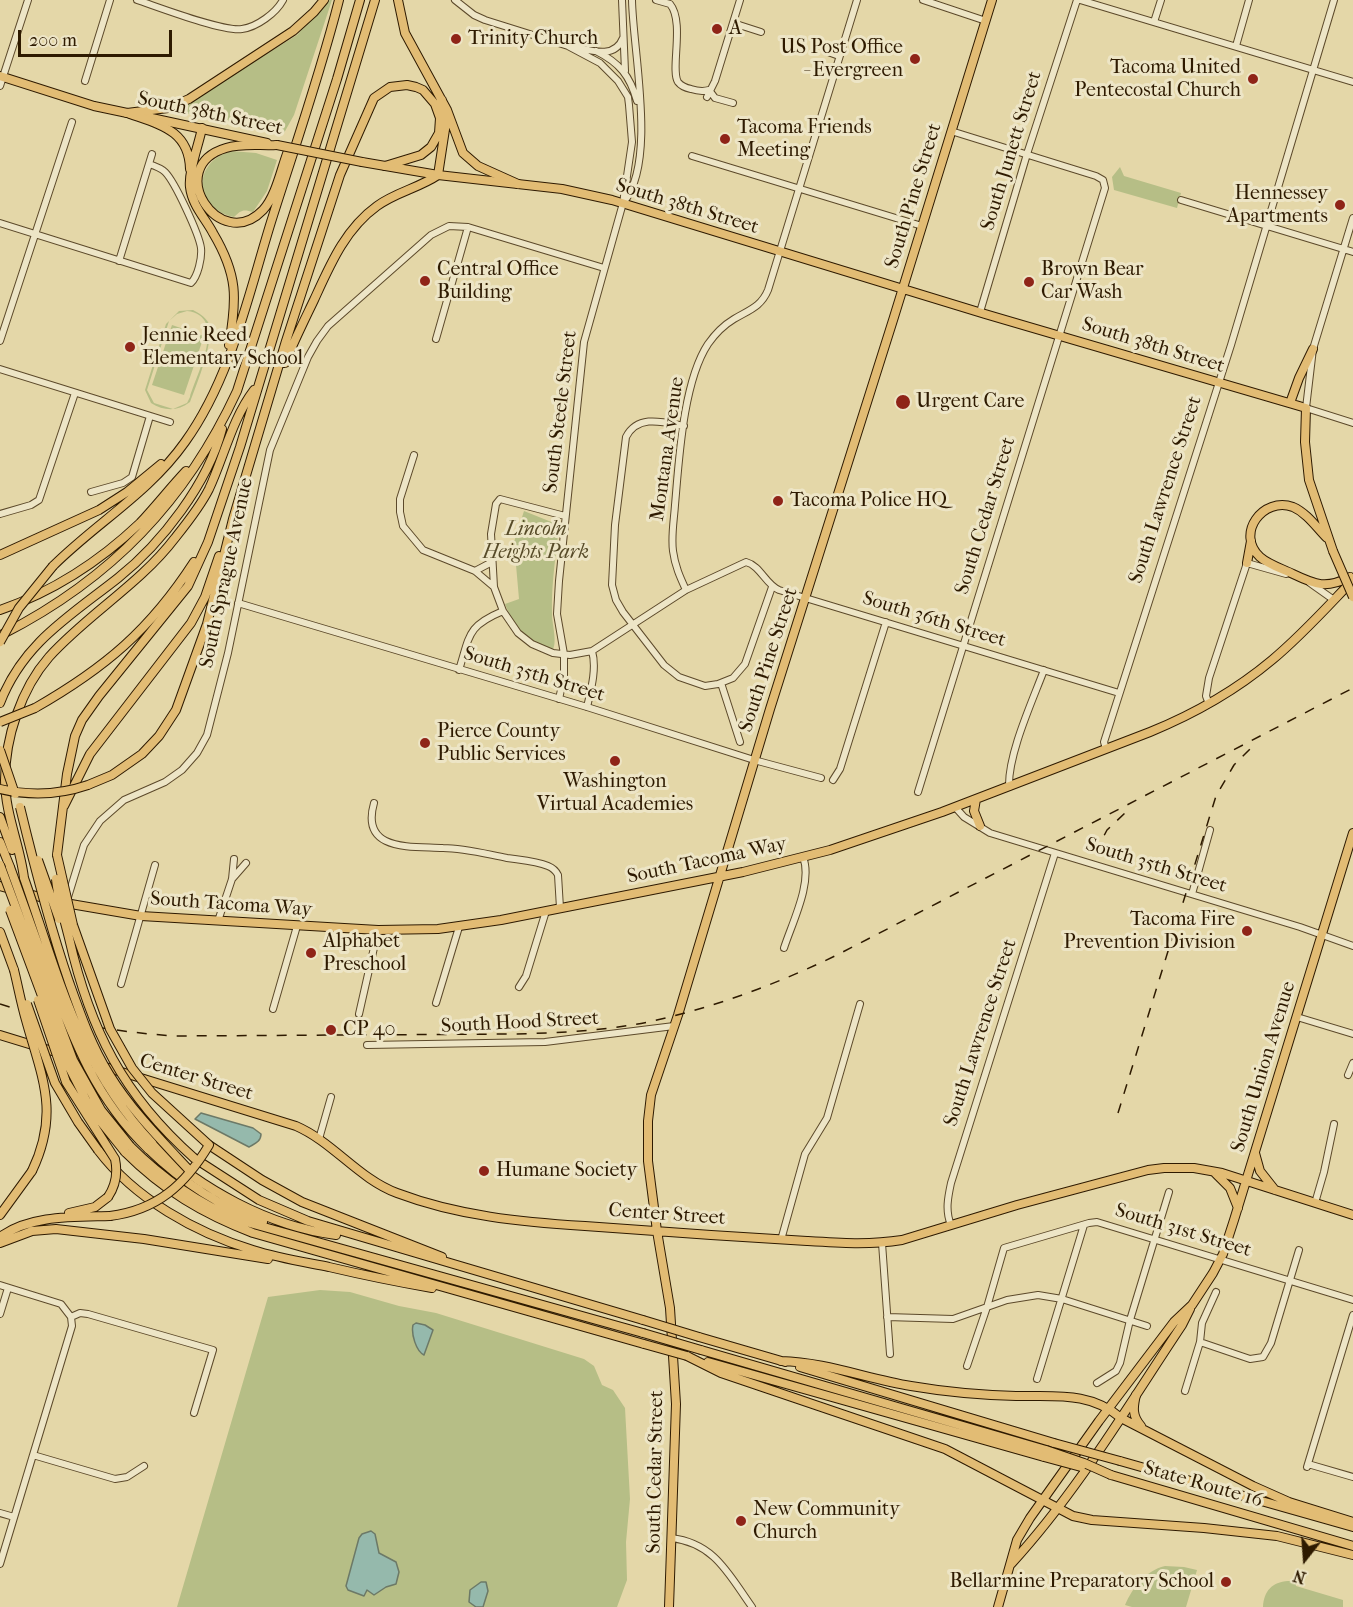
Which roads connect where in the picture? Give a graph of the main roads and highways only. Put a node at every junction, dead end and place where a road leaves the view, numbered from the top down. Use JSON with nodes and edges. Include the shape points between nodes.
{"nodes":[{"id":1,"x":324,"y":0,"type":"edge"},
{"id":2,"x":339,"y":0,"type":"edge"},
{"id":3,"x":360,"y":0,"type":"edge"},
{"id":4,"x":375,"y":0,"type":"edge"},
{"id":5,"x":398,"y":0,"type":"edge"},
{"id":6,"x":992,"y":0,"type":"edge"},
{"id":7,"x":2,"y":76,"type":"edge"},
{"id":8,"x":316,"y":78,"type":"junction"},
{"id":9,"x":442,"y":100,"type":"junction"},
{"id":10,"x":127,"y":113,"type":"junction"},
{"id":11,"x":202,"y":128,"type":"junction"},
{"id":12,"x":277,"y":145,"type":"junction"},
{"id":13,"x":385,"y":166,"type":"junction"},
{"id":14,"x":438,"y":175,"type":"junction"},
{"id":15,"x":190,"y":183,"type":"junction"},
{"id":16,"x":518,"y":184,"type":"junction"},
{"id":17,"x":903,"y":288,"type":"junction"},
{"id":18,"x":1314,"y":349,"type":"road end"},
{"id":19,"x":226,"y":363,"type":"junction"},
{"id":20,"x":257,"y":385,"type":"junction"},
{"id":21,"x":1290,"y":403,"type":"junction"},
{"id":22,"x":224,"y":419,"type":"junction"},
{"id":23,"x":261,"y":425,"type":"junction"},
{"id":24,"x":184,"y":444,"type":"junction"},
{"id":25,"x":204,"y":451,"type":"junction"},
{"id":26,"x":233,"y":519,"type":"junction"},
{"id":27,"x":1251,"y":540,"type":"junction"},
{"id":28,"x":208,"y":542,"type":"junction"},
{"id":29,"x":1330,"y":542,"type":"junction"},
{"id":30,"x":0,"y":555,"type":"edge"},
{"id":31,"x":1247,"y":563,"type":"road end"},
{"id":32,"x":1353,"y":578,"type":"edge"},
{"id":33,"x":1353,"y":597,"type":"edge"},
{"id":34,"x":0,"y":610,"type":"edge"},
{"id":35,"x":0,"y":635,"type":"edge"},
{"id":36,"x":0,"y":642,"type":"edge"},
{"id":37,"x":0,"y":703,"type":"edge"},
{"id":38,"x":0,"y":722,"type":"edge"},
{"id":39,"x":0,"y":750,"type":"edge"},
{"id":40,"x":0,"y":789,"type":"edge"},
{"id":41,"x":976,"y":799,"type":"junction"},
{"id":42,"x":63,"y":806,"type":"junction"},
{"id":43,"x":20,"y":807,"type":"junction"},
{"id":44,"x":0,"y":817,"type":"edge"},
{"id":45,"x":980,"y":826,"type":"road end"},
{"id":46,"x":1353,"y":833,"type":"edge"},
{"id":47,"x":0,"y":842,"type":"edge"},
{"id":48,"x":57,"y":855,"type":"junction"},
{"id":49,"x":0,"y":864,"type":"edge"},
{"id":50,"x":719,"y":876,"type":"junction"},
{"id":51,"x":24,"y":878,"type":"junction"},
{"id":52,"x":0,"y":881,"type":"edge"},
{"id":53,"x":0,"y":886,"type":"edge"},
{"id":54,"x":0,"y":932,"type":"edge"},
{"id":55,"x":29,"y":962,"type":"junction"},
{"id":56,"x":75,"y":966,"type":"junction"},
{"id":57,"x":14,"y":970,"type":"junction"},
{"id":58,"x":0,"y":1035,"type":"edge"},
{"id":59,"x":209,"y":1145,"type":"junction"},
{"id":60,"x":150,"y":1146,"type":"junction"},
{"id":61,"x":128,"y":1149,"type":"junction"},
{"id":62,"x":1255,"y":1152,"type":"junction"},
{"id":63,"x":190,"y":1171,"type":"junction"},
{"id":64,"x":1212,"y":1171,"type":"junction"},
{"id":65,"x":1246,"y":1181,"type":"junction"},
{"id":66,"x":1276,"y":1190,"type":"junction"},
{"id":67,"x":1238,"y":1208,"type":"junction"},
{"id":68,"x":0,"y":1215,"type":"edge"},
{"id":69,"x":1353,"y":1215,"type":"edge"},
{"id":70,"x":12,"y":1230,"type":"junction"},
{"id":71,"x":657,"y":1231,"type":"junction"},
{"id":72,"x":0,"y":1237,"type":"edge"},
{"id":73,"x":360,"y":1238,"type":"junction"},
{"id":74,"x":0,"y":1243,"type":"edge"},
{"id":75,"x":353,"y":1251,"type":"junction"},
{"id":76,"x":456,"y":1265,"type":"junction"},
{"id":77,"x":360,"y":1274,"type":"junction"},
{"id":78,"x":456,"y":1291,"type":"junction"},
{"id":79,"x":1192,"y":1305,"type":"junction"},
{"id":80,"x":673,"y":1339,"type":"joint"},
{"id":81,"x":781,"y":1361,"type":"junction"},
{"id":82,"x":703,"y":1363,"type":"junction"},
{"id":83,"x":1136,"y":1395,"type":"junction"},
{"id":84,"x":1109,"y":1408,"type":"junction"},
{"id":85,"x":1121,"y":1418,"type":"junction"},
{"id":86,"x":1145,"y":1430,"type":"junction"},
{"id":87,"x":1045,"y":1454,"type":"junction"},
{"id":88,"x":1042,"y":1500,"type":"junction"},
{"id":89,"x":1056,"y":1508,"type":"junction"},
{"id":90,"x":1353,"y":1522,"type":"edge"},
{"id":91,"x":1353,"y":1527,"type":"edge"},
{"id":92,"x":1353,"y":1546,"type":"edge"},
{"id":93,"x":1353,"y":1555,"type":"edge"},
{"id":94,"x":1011,"y":1564,"type":"junction"},
{"id":95,"x":669,"y":1607,"type":"edge"},
{"id":96,"x":998,"y":1607,"type":"edge"}],
"edges":[{"from":1,"to":10,"type":"highway","via":[[293,31],[189,99],[161,110]]},
{"from":2,"to":8,"type":"highway"},
{"from":3,"to":22,"type":"highway","via":[[237,391]]},
{"from":4,"to":20,"type":"highway"},
{"from":5,"to":9,"type":"highway","via":[[409,41]]},
{"from":6,"to":17,"type":"main road","name":"South Pine Street"},
{"from":7,"to":10,"type":"main road","name":"South 38th Street"},
{"from":8,"to":12,"type":"highway","via":[[263,210],[247,220],[232,222],[217,217],[204,206],[198,178],[213,154],[235,146]]},
{"from":8,"to":19,"type":"highway"},
{"from":9,"to":14,"type":"highway","via":[[446,123]]},
{"from":9,"to":16,"type":"highway","via":[[466,157]]},
{"from":10,"to":11,"type":"main road","name":"South 38th Street"},
{"from":10,"to":15,"type":"highway","via":[[162,126],[182,140],[189,158]]},
{"from":11,"to":12,"type":"main road","name":"South 38th Street"},
{"from":11,"to":15,"type":"highway"},
{"from":12,"to":13,"type":"main road","name":"South 38th Street","bridge":true},
{"from":13,"to":14,"type":"main road","name":"South 38th Street"},
{"from":13,"to":23,"type":"highway","via":[[421,155],[439,133],[440,118],[435,104],[423,90],[399,85],[384,90],[366,111],[329,204]]},
{"from":14,"to":16,"type":"main road","name":"South 38th Street"},
{"from":14,"to":23,"type":"highway","via":[[379,204],[344,240],[286,360]]},
{"from":15,"to":19,"type":"highway","via":[[194,200],[222,248],[234,283],[234,315]]},
{"from":16,"to":17,"type":"main road","name":"South 38th Street","via":[[623,203]]},
{"from":17,"to":21,"type":"main road","name":"South 38th Street"},
{"from":17,"to":50,"type":"main road","name":"South Pine Street"},
{"from":18,"to":21,"type":"main road"},
{"from":19,"to":24,"type":"highway","via":[[212,398]]},
{"from":20,"to":28,"type":"highway"},
{"from":20,"to":51,"type":"highway","via":[[244,404],[209,489],[188,522],[155,561],[48,659],[28,689],[10,736],[4,779]]},
{"from":21,"to":29,"type":"main road","name":"South 38th Street","via":[[1306,408],[1309,480]]},
{"from":22,"to":25,"type":"highway"},
{"from":22,"to":37,"type":"highway","via":[[204,473],[169,525],[128,570],[42,638],[20,665]]},
{"from":23,"to":26,"type":"highway"},
{"from":24,"to":30,"type":"highway","via":[[99,510]]},
{"from":24,"to":36,"type":"highway","bridge":true,"via":[[144,489],[52,566],[19,608]]},
{"from":25,"to":34,"type":"highway","via":[[157,505],[92,563],[46,590]]},
{"from":25,"to":35,"type":"highway","via":[[172,499],[137,540],[48,610]]},
{"from":26,"to":40,"type":"highway","bridge":true,"via":[[207,624],[180,700],[159,736],[133,762],[88,785],[49,793]]},
{"from":26,"to":42,"type":"highway","via":[[205,597],[191,623],[90,754]]},
{"from":27,"to":29,"type":"main road","via":[[1259,514],[1279,505],[1299,511]]},
{"from":27,"to":31,"type":"main road"},
{"from":27,"to":32,"type":"main road","via":[[1260,557],[1305,580],[1335,585]]},
{"from":28,"to":38,"type":"highway","bridge":true,"via":[[177,587],[129,642],[84,678],[35,708]]},
{"from":28,"to":42,"type":"highway","via":[[188,586],[82,720],[70,756]]},
{"from":29,"to":33,"type":"main road","bridge":true},
{"from":32,"to":41,"type":"main road","name":"South Tacoma Way","via":[[1273,660],[1209,704],[1161,728]]},
{"from":39,"to":43,"type":"highway","bridge":true},
{"from":41,"to":45,"type":"main road","via":[[974,810]]},
{"from":41,"to":50,"type":"main road","name":"South Tacoma Way","via":[[861,840]]},
{"from":42,"to":48,"type":"highway"},
{"from":43,"to":56,"type":"highway","bridge":true},
{"from":43,"to":63,"type":"highway","bridge":true,"via":[[62,961],[94,1046],[125,1098]]},
{"from":44,"to":51,"type":"highway"},
{"from":46,"to":62,"type":"main road","name":"South Union Avenue"},
{"from":47,"to":60,"type":"highway","bridge":true,"via":[[86,1067],[130,1131]]},
{"from":48,"to":56,"type":"highway","bridge":true,"via":[[59,898]]},
{"from":48,"to":59,"type":"highway","bridge":true,"via":[[73,925],[110,1029],[132,1068],[152,1093]]},
{"from":49,"to":61,"type":"highway","bridge":true,"via":[[73,1060]]},
{"from":50,"to":53,"type":"main road","name":"South Tacoma Way","via":[[459,927],[378,930],[141,916]]},
{"from":50,"to":71,"type":"main road","name":"South Pine Street","via":[[651,1095],[649,1172]]},
{"from":51,"to":60,"type":"highway","bridge":true,"via":[[84,1044],[101,1077]]},
{"from":52,"to":55,"type":"highway","bridge":true},
{"from":54,"to":57,"type":"highway"},
{"from":55,"to":61,"type":"highway","bridge":true,"via":[[72,1072],[101,1122]]},
{"from":55,"to":70,"type":"highway","bridge":true,"via":[[60,1068],[115,1159],[115,1184],[99,1205],[35,1217]]},
{"from":56,"to":73,"type":"highway","bridge":true,"via":[[94,1020],[122,1077],[157,1122],[194,1158],[274,1208]]},
{"from":57,"to":68,"type":"highway","bridge":true,"via":[[46,1095],[46,1131],[32,1171]]},
{"from":57,"to":77,"type":"highway","bridge":true,"via":[[55,1083],[98,1150],[133,1186],[203,1231],[254,1251]]},
{"from":58,"to":71,"type":"main road","name":"Center Street","via":[[296,1126],[375,1181],[421,1202],[518,1221]]},
{"from":59,"to":63,"type":"highway","bridge":true},
{"from":59,"to":76,"type":"highway","via":[[284,1192]]},
{"from":60,"to":73,"type":"highway","via":[[238,1203],[321,1233]]},
{"from":60,"to":75,"type":"highway","via":[[192,1186],[224,1205]]},
{"from":61,"to":75,"type":"highway","via":[[174,1185],[220,1212]]},
{"from":61,"to":78,"type":"highway","via":[[157,1181],[218,1220]]},
{"from":62,"to":65,"type":"main road","name":"South Union Avenue"},
{"from":62,"to":66,"type":"main road","via":[[1260,1171]]},
{"from":63,"to":70,"type":"highway","bridge":true,"via":[[166,1196],[132,1212],[35,1221]]},
{"from":64,"to":65,"type":"main road","name":"Center Street"},
{"from":64,"to":67,"type":"main road","via":[[1230,1188]]},
{"from":64,"to":71,"type":"main road","name":"Center Street","via":[[1148,1170],[882,1243]]},
{"from":65,"to":66,"type":"main road","name":"Center Street"},
{"from":65,"to":67,"type":"main road","name":"South Union Avenue"},
{"from":66,"to":69,"type":"main road","name":"Center Street"},
{"from":67,"to":79,"type":"main road","name":"South Union Avenue","via":[[1220,1260]]},
{"from":70,"to":72,"type":"highway"},
{"from":71,"to":80,"type":"main road","name":"South Pine Street"},
{"from":73,"to":76,"type":"highway"},
{"from":74,"to":77,"type":"highway","via":[[32,1231],[56,1229]]},
{"from":75,"to":87,"type":"highway","bridge":true,"via":[[644,1333]]},
{"from":76,"to":81,"type":"highway","bridge":true},
{"from":77,"to":78,"type":"highway"},
{"from":78,"to":82,"type":"highway","bridge":true},
{"from":79,"to":83,"type":"main road","name":"South Union Avenue"},
{"from":79,"to":84,"type":"main road","name":"South Union Avenue","via":[[1174,1322]]},
{"from":80,"to":95,"type":"main road","name":"South Cedar Street","via":[[676,1423]]},
{"from":81,"to":84,"type":"highway","via":[[911,1386],[987,1394],[1066,1396]]},
{"from":81,"to":91,"type":"highway","name":"State Route 16","bridge":true},
{"from":82,"to":87,"type":"highway"},
{"from":82,"to":88,"type":"highway","via":[[722,1373],[945,1449]]},
{"from":83,"to":85,"type":"main road","name":"South Union Avenue"},
{"from":83,"to":86,"type":"highway","via":[[1133,1413]]},
{"from":84,"to":85,"type":"highway"},
{"from":84,"to":88,"type":"main road","name":"South Union Avenue"},
{"from":85,"to":86,"type":"highway"},
{"from":85,"to":89,"type":"main road","name":"South Union Avenue"},
{"from":86,"to":90,"type":"highway","via":[[1289,1502]]},
{"from":87,"to":92,"type":"highway","name":"State Route 16","bridge":true},
{"from":88,"to":89,"type":"highway"},
{"from":88,"to":94,"type":"main road","name":"South Union Avenue","via":[[1017,1540]]},
{"from":89,"to":93,"type":"highway","via":[[1092,1520],[1277,1536]]},
{"from":89,"to":94,"type":"main road","name":"South Union Avenue"},
{"from":94,"to":96,"type":"main road","name":"South Union Avenue"}]}
